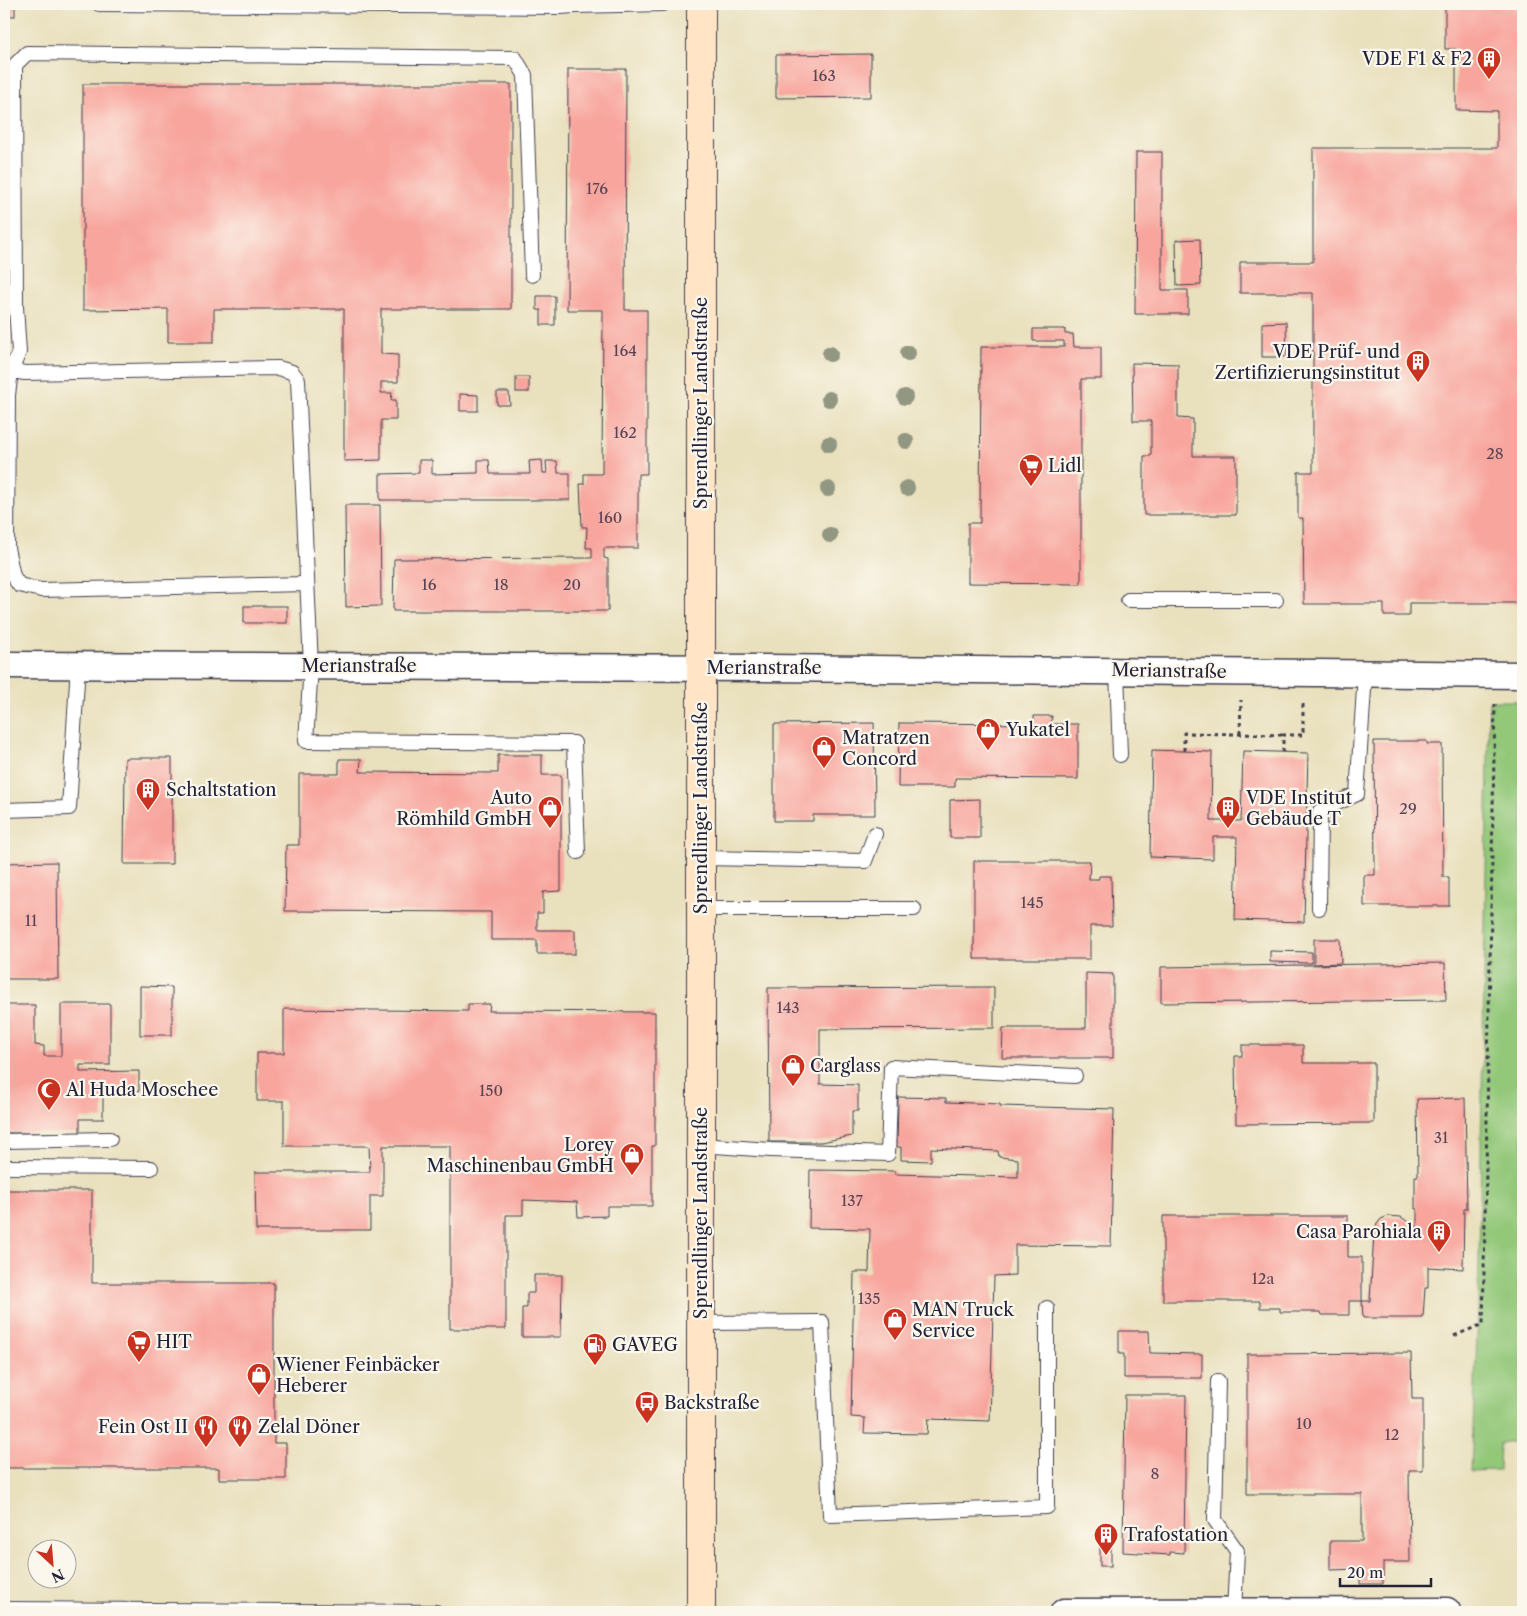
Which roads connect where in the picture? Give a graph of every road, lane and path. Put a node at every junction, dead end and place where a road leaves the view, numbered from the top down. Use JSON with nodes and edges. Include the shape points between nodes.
{"nodes":[{"id":1,"x":99,"y":4,"type":"edge"},
{"id":2,"x":662,"y":4,"type":"edge"},
{"id":3,"x":701,"y":4,"type":"edge"},
{"id":4,"x":575,"y":5,"type":"edge"},
{"id":5,"x":532,"y":276,"type":"dead end"},
{"id":6,"x":8,"y":371,"type":"edge"},
{"id":7,"x":6,"y":548,"type":"edge"},
{"id":8,"x":308,"y":584,"type":"junction"},
{"id":9,"x":1128,"y":600,"type":"dead end"},
{"id":10,"x":1276,"y":600,"type":"dead end"},
{"id":11,"x":4,"y":665,"type":"edge"},
{"id":12,"x":78,"y":665,"type":"junction"},
{"id":13,"x":311,"y":666,"type":"junction"},
{"id":14,"x":701,"y":668,"type":"junction"},
{"id":15,"x":1117,"y":670,"type":"junction"},
{"id":16,"x":1302,"y":673,"type":"junction"},
{"id":17,"x":1365,"y":674,"type":"junction"},
{"id":18,"x":1496,"y":675,"type":"junction"},
{"id":19,"x":1523,"y":675,"type":"edge"},
{"id":20,"x":1283,"y":735,"type":"junction"},
{"id":21,"x":1184,"y":751,"type":"dead end"},
{"id":22,"x":1283,"y":752,"type":"dead end"},
{"id":23,"x":1120,"y":755,"type":"dead end"},
{"id":24,"x":4,"y":810,"type":"edge"},
{"id":25,"x":875,"y":834,"type":"dead end"},
{"id":26,"x":578,"y":852,"type":"dead end"},
{"id":27,"x":701,"y":858,"type":"junction"},
{"id":28,"x":1319,"y":908,"type":"dead end"},
{"id":29,"x":701,"y":909,"type":"junction"},
{"id":30,"x":914,"y":909,"type":"dead end"},
{"id":31,"x":1075,"y":1076,"type":"dead end"},
{"id":32,"x":110,"y":1139,"type":"dead end"},
{"id":33,"x":4,"y":1141,"type":"edge"},
{"id":34,"x":701,"y":1145,"type":"junction"},
{"id":35,"x":4,"y":1167,"type":"edge"},
{"id":36,"x":151,"y":1168,"type":"dead end"},
{"id":37,"x":1047,"y":1308,"type":"dead end"},
{"id":38,"x":701,"y":1323,"type":"junction"},
{"id":39,"x":1454,"y":1336,"type":"dead end"},
{"id":40,"x":1218,"y":1382,"type":"dead end"},
{"id":41,"x":4,"y":1609,"type":"edge"},
{"id":42,"x":1447,"y":1611,"type":"dead end"},
{"id":43,"x":436,"y":1612,"type":"edge"},
{"id":44,"x":701,"y":1612,"type":"edge"},
{"id":45,"x":1064,"y":1612,"type":"edge"},
{"id":46,"x":1234,"y":1612,"type":"edge"}],
"edges":[{"from":1,"to":4,"type":"lane"},
{"from":2,"to":4,"type":"lane"},
{"from":3,"to":14,"type":"main road","name":"Sprendlinger Landstraße"},
{"from":5,"to":6,"type":"lane","via":[[524,75],[515,58],[27,54],[15,65],[19,352]]},
{"from":6,"to":7,"type":"lane"},
{"from":6,"to":8,"type":"lane","via":[[278,368],[292,372],[298,380]]},
{"from":7,"to":8,"type":"lane","via":[[13,576],[19,585],[41,590]]},
{"from":8,"to":13,"type":"lane"},
{"from":9,"to":10,"type":"lane"},
{"from":11,"to":12,"type":"street","name":"Merianstraße"},
{"from":12,"to":13,"type":"street","name":"Merianstraße"},
{"from":12,"to":24,"type":"lane","via":[[70,808]]},
{"from":13,"to":14,"type":"street","name":"Merianstraße"},
{"from":13,"to":26,"type":"lane","via":[[306,741],[574,742]]},
{"from":14,"to":15,"type":"street","name":"Merianstraße"},
{"from":14,"to":27,"type":"main road","name":"Sprendlinger Landstraße"},
{"from":15,"to":16,"type":"street","name":"Merianstraße"},
{"from":15,"to":23,"type":"lane"},
{"from":16,"to":17,"type":"street","name":"Merianstraße"},
{"from":16,"to":20,"type":"path","via":[[1304,735]]},
{"from":17,"to":18,"type":"street","name":"Merianstraße"},
{"from":17,"to":28,"type":"lane","via":[[1357,794],[1320,811]]},
{"from":18,"to":19,"type":"street","name":"Merianstraße"},
{"from":18,"to":39,"type":"path","via":[[1483,1324]]},
{"from":20,"to":21,"type":"path","via":[[1184,733]]},
{"from":20,"to":22,"type":"path"},
{"from":25,"to":27,"type":"lane","via":[[865,862]]},
{"from":27,"to":29,"type":"main road","name":"Sprendlinger Landstraße"},
{"from":29,"to":30,"type":"lane"},
{"from":29,"to":34,"type":"main road","name":"Sprendlinger Landstraße"},
{"from":31,"to":34,"type":"lane","via":[[891,1067],[888,1154]]},
{"from":32,"to":33,"type":"lane"},
{"from":34,"to":38,"type":"main road","name":"Sprendlinger Landstraße"},
{"from":35,"to":36,"type":"lane"},
{"from":37,"to":38,"type":"lane","via":[[1047,1507],[830,1515],[822,1322]]},
{"from":38,"to":44,"type":"main road","name":"Sprendlinger Landstraße"},
{"from":40,"to":46,"type":"lane","via":[[1215,1520],[1237,1551]]},
{"from":41,"to":43,"type":"lane"},
{"from":42,"to":46,"type":"street"},
{"from":45,"to":46,"type":"street"}]}
